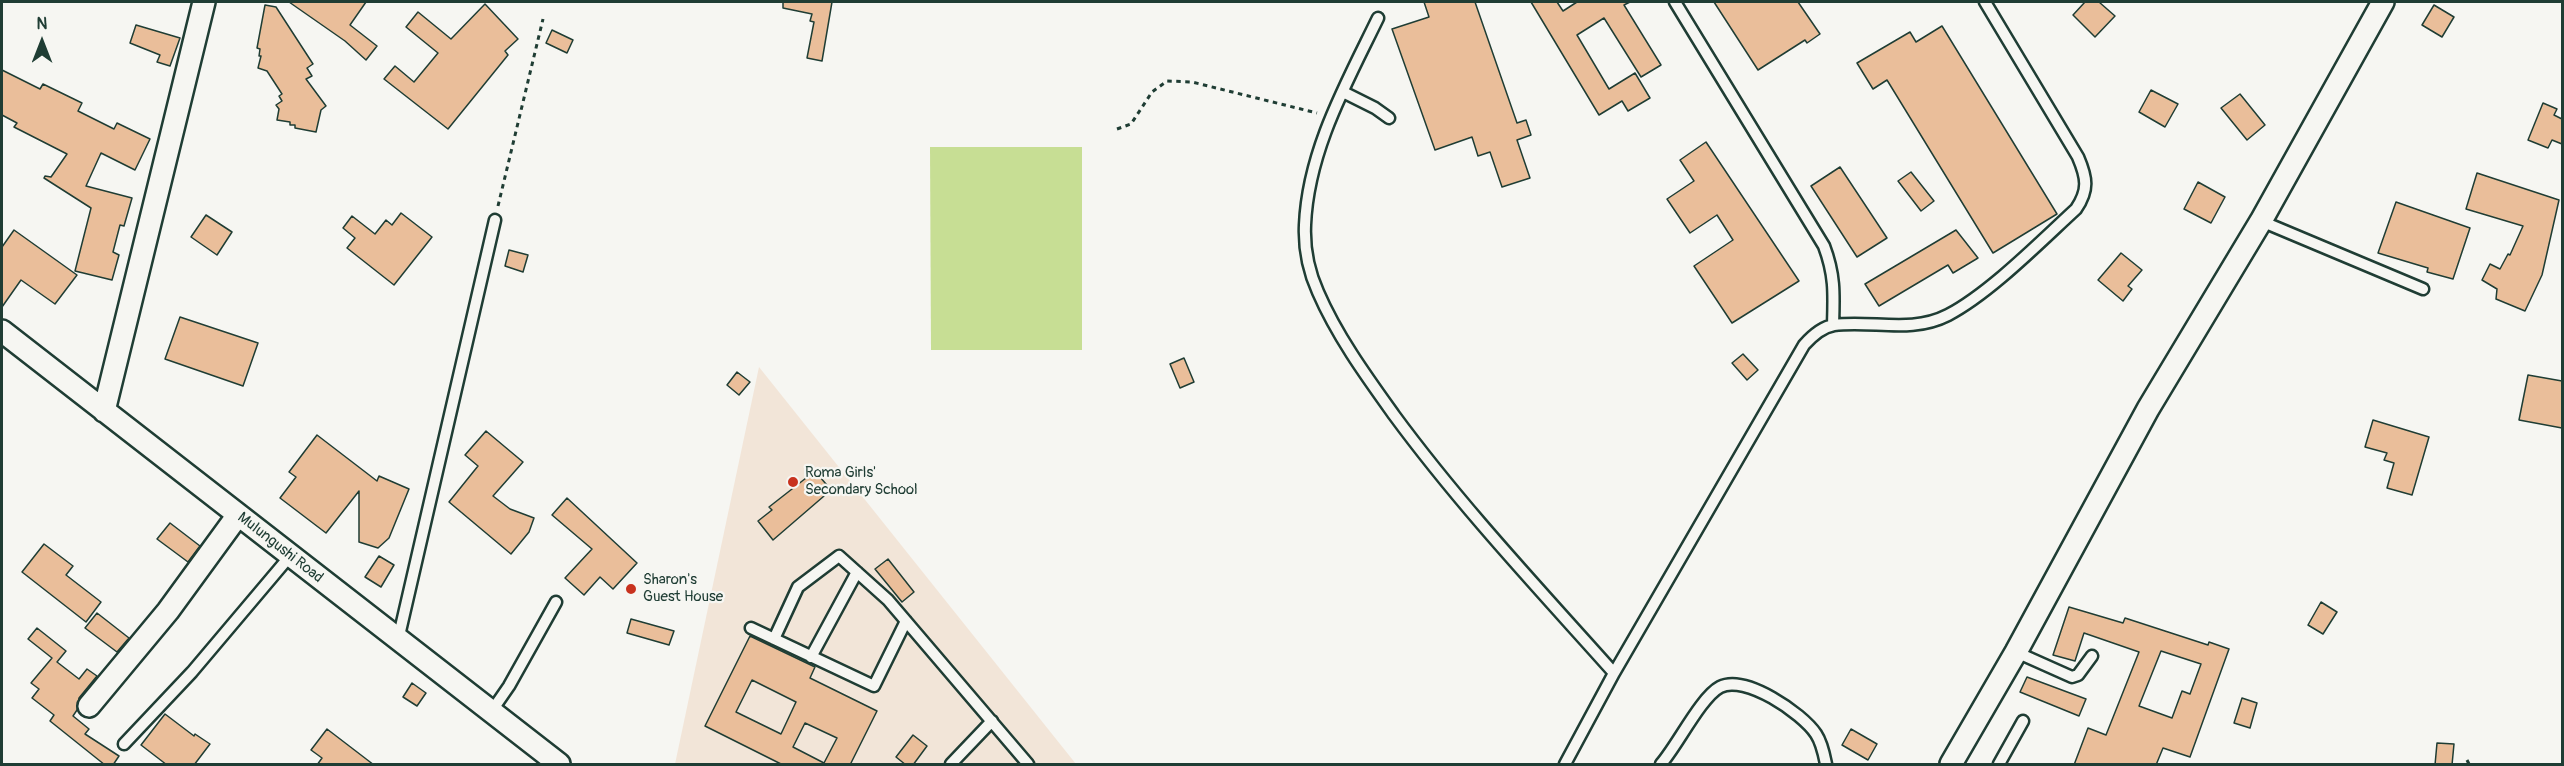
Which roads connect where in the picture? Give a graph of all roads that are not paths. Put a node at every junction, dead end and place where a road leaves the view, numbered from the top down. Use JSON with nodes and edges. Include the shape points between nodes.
{"nodes":[{"id":1,"x":204,"y":2,"type":"edge"},
{"id":2,"x":1675,"y":2,"type":"edge"},
{"id":3,"x":1985,"y":2,"type":"edge"},
{"id":4,"x":2383,"y":2,"type":"edge"},
{"id":5,"x":1378,"y":18,"type":"dead end"},
{"id":6,"x":1342,"y":92,"type":"junction"},
{"id":7,"x":1389,"y":118,"type":"dead end"},
{"id":8,"x":495,"y":220,"type":"road end"},
{"id":9,"x":2261,"y":220,"type":"junction"},
{"id":10,"x":2423,"y":290,"type":"dead end"},
{"id":11,"x":1833,"y":325,"type":"junction"},
{"id":12,"x":2,"y":331,"type":"edge"},
{"id":13,"x":104,"y":411,"type":"junction"},
{"id":14,"x":238,"y":515,"type":"junction"},
{"id":15,"x":290,"y":556,"type":"junction"},
{"id":16,"x":857,"y":572,"type":"junction"},
{"id":17,"x":556,"y":602,"type":"dead end"},
{"id":18,"x":906,"y":621,"type":"junction"},
{"id":19,"x":751,"y":628,"type":"dead end"},
{"id":20,"x":774,"y":639,"type":"junction"},
{"id":21,"x":398,"y":640,"type":"junction"},
{"id":22,"x":2016,"y":652,"type":"junction"},
{"id":23,"x":2092,"y":656,"type":"dead end"},
{"id":24,"x":811,"y":657,"type":"junction"},
{"id":25,"x":1614,"y":674,"type":"junction"},
{"id":26,"x":89,"y":706,"type":"dead end"},
{"id":27,"x":491,"y":712,"type":"junction"},
{"id":28,"x":992,"y":721,"type":"junction"},
{"id":29,"x":2023,"y":721,"type":"dead end"},
{"id":30,"x":124,"y":744,"type":"dead end"},
{"id":31,"x":559,"y":765,"type":"edge"},
{"id":32,"x":951,"y":765,"type":"edge"},
{"id":33,"x":1028,"y":765,"type":"edge"},
{"id":34,"x":1565,"y":765,"type":"edge"},
{"id":35,"x":1661,"y":765,"type":"edge"},
{"id":36,"x":1827,"y":765,"type":"edge"},
{"id":37,"x":1951,"y":765,"type":"edge"},
{"id":38,"x":1999,"y":765,"type":"edge"}],
"edges":[{"from":1,"to":13,"type":"street"},
{"from":2,"to":11,"type":"lane","via":[[1824,246],[1835,290]]},
{"from":3,"to":11,"type":"lane","via":[[2078,157],[2088,184],[2083,199],[2016,263],[1949,315],[1903,327]]},
{"from":4,"to":9,"type":"street"},
{"from":5,"to":6,"type":"lane"},
{"from":6,"to":7,"type":"lane"},
{"from":6,"to":25,"type":"lane","via":[[1316,159],[1307,199],[1307,257],[1317,290],[1369,380],[1423,454]]},
{"from":8,"to":21,"type":"lane"},
{"from":9,"to":10,"type":"lane"},
{"from":9,"to":22,"type":"street","via":[[2148,409]]},
{"from":11,"to":25,"type":"lane","via":[[1815,333],[1804,345]]},
{"from":12,"to":13,"type":"street","name":"Mulungushi Road"},
{"from":13,"to":14,"type":"street","name":"Mulungushi Road"},
{"from":14,"to":15,"type":"street","name":"Mulungushi Road"},
{"from":14,"to":26,"type":"street","via":[[168,611]]},
{"from":15,"to":21,"type":"street","name":"Mulungushi Road"},
{"from":15,"to":30,"type":"lane","via":[[192,672]]},
{"from":16,"to":18,"type":"lane"},
{"from":16,"to":20,"type":"lane","via":[[839,556],[798,587]]},
{"from":16,"to":24,"type":"lane"},
{"from":17,"to":27,"type":"lane"},
{"from":18,"to":24,"type":"lane","via":[[874,686]]},
{"from":18,"to":28,"type":"lane"},
{"from":19,"to":20,"type":"lane"},
{"from":20,"to":24,"type":"lane"},
{"from":21,"to":27,"type":"street","name":"Mulungushi Road"},
{"from":22,"to":23,"type":"lane","via":[[2072,677]]},
{"from":22,"to":37,"type":"street"},
{"from":25,"to":34,"type":"lane"},
{"from":27,"to":31,"type":"street","name":"Mulungushi Road"},
{"from":28,"to":32,"type":"lane"},
{"from":28,"to":33,"type":"lane"},
{"from":29,"to":38,"type":"lane"},
{"from":35,"to":36,"type":"lane","via":[[1708,698],[1720,687],[1736,684],[1792,710],[1815,733]]}]}
